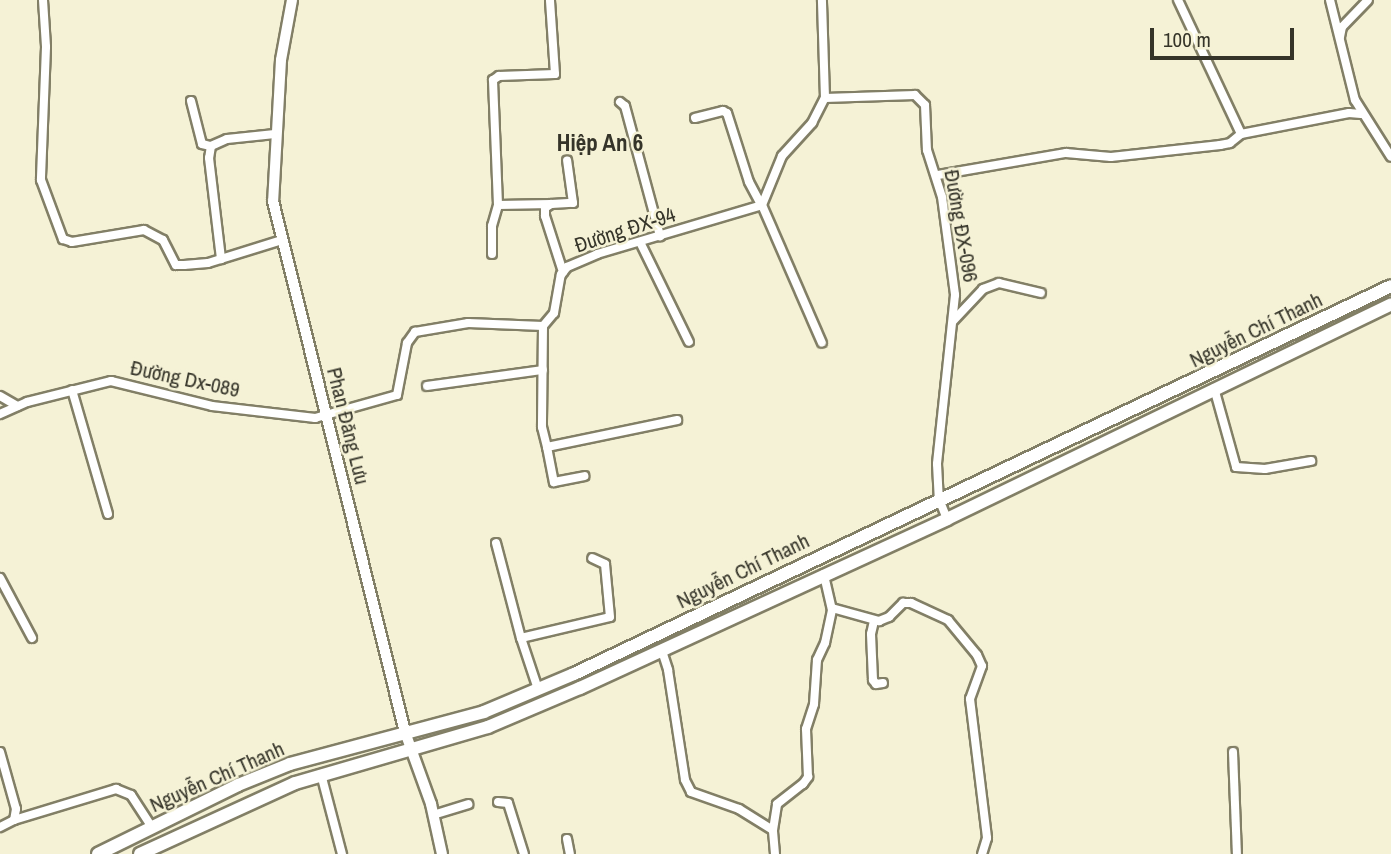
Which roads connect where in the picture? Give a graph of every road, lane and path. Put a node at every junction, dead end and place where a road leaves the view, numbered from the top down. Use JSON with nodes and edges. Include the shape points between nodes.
{"nodes":[{"id":1,"x":43,"y":0,"type":"edge"},
{"id":2,"x":292,"y":0,"type":"edge"},
{"id":3,"x":550,"y":0,"type":"edge"},
{"id":4,"x":822,"y":0,"type":"edge"},
{"id":5,"x":1178,"y":0,"type":"edge"},
{"id":6,"x":1329,"y":0,"type":"edge"},
{"id":7,"x":1368,"y":0,"type":"edge"},
{"id":8,"x":1339,"y":40,"type":"junction"},
{"id":9,"x":825,"y":98,"type":"junction"},
{"id":10,"x":191,"y":101,"type":"dead end"},
{"id":11,"x":620,"y":102,"type":"dead end"},
{"id":12,"x":1361,"y":114,"type":"junction"},
{"id":13,"x":695,"y":118,"type":"dead end"},
{"id":14,"x":275,"y":134,"type":"junction"},
{"id":15,"x":1241,"y":134,"type":"junction"},
{"id":16,"x":211,"y":146,"type":"junction"},
{"id":17,"x":1391,"y":157,"type":"edge"},
{"id":18,"x":567,"y":160,"type":"dead end"},
{"id":19,"x":938,"y":175,"type":"junction"},
{"id":20,"x":551,"y":204,"type":"junction"},
{"id":21,"x":498,"y":205,"type":"junction"},
{"id":22,"x":761,"y":205,"type":"junction"},
{"id":23,"x":660,"y":236,"type":"junction"},
{"id":24,"x":282,"y":240,"type":"junction"},
{"id":25,"x":640,"y":242,"type":"junction"},
{"id":26,"x":492,"y":254,"type":"dead end"},
{"id":27,"x":221,"y":259,"type":"junction"},
{"id":28,"x":563,"y":272,"type":"junction"},
{"id":29,"x":1391,"y":286,"type":"edge"},
{"id":30,"x":1041,"y":293,"type":"dead end"},
{"id":31,"x":1391,"y":304,"type":"edge"},
{"id":32,"x":953,"y":321,"type":"junction"},
{"id":33,"x":543,"y":327,"type":"junction"},
{"id":34,"x":689,"y":342,"type":"dead end"},
{"id":35,"x":822,"y":343,"type":"dead end"},
{"id":36,"x":543,"y":370,"type":"junction"},
{"id":37,"x":427,"y":386,"type":"dead end"},
{"id":38,"x":1214,"y":388,"type":"junction"},
{"id":39,"x":72,"y":390,"type":"junction"},
{"id":40,"x":0,"y":396,"type":"edge"},
{"id":41,"x":17,"y":406,"type":"junction"},
{"id":42,"x":0,"y":414,"type":"edge"},
{"id":43,"x":326,"y":416,"type":"junction"},
{"id":44,"x":677,"y":420,"type":"dead end"},
{"id":45,"x":547,"y":447,"type":"junction"},
{"id":46,"x":1311,"y":461,"type":"dead end"},
{"id":47,"x":584,"y":476,"type":"dead end"},
{"id":48,"x":939,"y":499,"type":"junction"},
{"id":49,"x":108,"y":514,"type":"dead end"},
{"id":50,"x":947,"y":519,"type":"junction"},
{"id":51,"x":496,"y":543,"type":"dead end"},
{"id":52,"x":592,"y":558,"type":"dead end"},
{"id":53,"x":824,"y":574,"type":"junction"},
{"id":54,"x":0,"y":578,"type":"edge"},
{"id":55,"x":831,"y":608,"type":"junction"},
{"id":56,"x":874,"y":621,"type":"junction"},
{"id":57,"x":655,"y":635,"type":"junction"},
{"id":58,"x":33,"y":638,"type":"dead end"},
{"id":59,"x":521,"y":638,"type":"junction"},
{"id":60,"x":662,"y":651,"type":"junction"},
{"id":61,"x":883,"y":683,"type":"dead end"},
{"id":62,"x":538,"y":689,"type":"junction"},
{"id":63,"x":405,"y":732,"type":"junction"},
{"id":64,"x":414,"y":749,"type":"junction"},
{"id":65,"x":0,"y":752,"type":"edge"},
{"id":66,"x":1233,"y":752,"type":"dead end"},
{"id":67,"x":321,"y":774,"type":"junction"},
{"id":68,"x":498,"y":802,"type":"dead end"},
{"id":69,"x":468,"y":804,"type":"dead end"},
{"id":70,"x":433,"y":815,"type":"junction"},
{"id":71,"x":14,"y":820,"type":"junction"},
{"id":72,"x":0,"y":827,"type":"edge"},
{"id":73,"x":152,"y":827,"type":"junction"},
{"id":74,"x":773,"y":830,"type":"junction"},
{"id":75,"x":567,"y":839,"type":"dead end"},
{"id":76,"x":159,"y":850,"type":"edge"},
{"id":77,"x":97,"y":854,"type":"edge"},
{"id":78,"x":140,"y":854,"type":"edge"},
{"id":79,"x":342,"y":854,"type":"edge"},
{"id":80,"x":442,"y":854,"type":"edge"},
{"id":81,"x":524,"y":854,"type":"edge"},
{"id":82,"x":570,"y":854,"type":"edge"},
{"id":83,"x":775,"y":854,"type":"edge"},
{"id":84,"x":982,"y":854,"type":"edge"},
{"id":85,"x":1237,"y":854,"type":"edge"}],
"edges":[{"from":1,"to":27,"type":"street","via":[[46,47],[41,180],[63,239],[72,242],[144,230],[163,240],[176,265]]},
{"from":2,"to":14,"type":"street","name":"Phan Đăng Lưu"},
{"from":3,"to":21,"type":"street","via":[[555,74],[493,80]]},
{"from":4,"to":9,"type":"street"},
{"from":5,"to":15,"type":"street"},
{"from":6,"to":8,"type":"street"},
{"from":7,"to":8,"type":"street","via":[[1342,27]]},
{"from":8,"to":12,"type":"street"},
{"from":9,"to":19,"type":"street","name":"Đường ĐX-096","via":[[882,94],[922,98],[927,150]]},
{"from":9,"to":22,"type":"street","via":[[812,123],[782,156]]},
{"from":10,"to":16,"type":"street","via":[[202,144]]},
{"from":11,"to":23,"type":"street","via":[[625,106]]},
{"from":12,"to":15,"type":"street"},
{"from":12,"to":17,"type":"street"},
{"from":13,"to":22,"type":"street","via":[[727,113]]},
{"from":14,"to":16,"type":"street","via":[[227,139]]},
{"from":14,"to":24,"type":"street","name":"Phan Đăng Lưu","via":[[273,201]]},
{"from":15,"to":19,"type":"street","via":[[1220,145],[1111,157],[1066,153]]},
{"from":16,"to":27,"type":"street"},
{"from":18,"to":20,"type":"street","via":[[573,203]]},
{"from":19,"to":32,"type":"street","name":"Đường ĐX-096","via":[[953,263]]},
{"from":20,"to":21,"type":"street"},
{"from":20,"to":28,"type":"street","via":[[545,208],[545,216]]},
{"from":21,"to":26,"type":"street"},
{"from":22,"to":23,"type":"street","name":"Đường ĐX-94"},
{"from":22,"to":35,"type":"street"},
{"from":23,"to":25,"type":"street","name":"Đường ĐX-94"},
{"from":24,"to":27,"type":"street"},
{"from":24,"to":43,"type":"street","name":"Phan Đăng Lưu"},
{"from":25,"to":28,"type":"street","name":"Đường ĐX-94","via":[[597,254]]},
{"from":25,"to":34,"type":"street"},
{"from":28,"to":33,"type":"street","name":"Đường ĐX-94","via":[[554,313]]},
{"from":29,"to":48,"type":"main road","name":"Nguyễn Chí Thanh"},
{"from":30,"to":32,"type":"street","via":[[999,283],[983,289]]},
{"from":31,"to":38,"type":"main road","name":"Nguyễn Chí Thanh"},
{"from":32,"to":48,"type":"street","name":"Đường ĐX-096","via":[[937,464]]},
{"from":33,"to":36,"type":"street"},
{"from":33,"to":43,"type":"street","via":[[468,323],[415,332],[407,343],[397,395]]},
{"from":36,"to":37,"type":"street"},
{"from":36,"to":45,"type":"street","via":[[542,427]]},
{"from":38,"to":46,"type":"street","via":[[1236,467],[1265,469]]},
{"from":38,"to":50,"type":"main road","name":"Nguyễn Chí Thanh"},
{"from":39,"to":41,"type":"street","name":"Đường Dx-089"},
{"from":39,"to":43,"type":"street","name":"Đường Dx-089","via":[[111,381],[212,406],[298,418]]},
{"from":39,"to":49,"type":"street"},
{"from":40,"to":41,"type":"street"},
{"from":41,"to":42,"type":"street","name":"Đường Dx-089"},
{"from":43,"to":63,"type":"street","name":"Phan Đăng Lưu"},
{"from":44,"to":45,"type":"street"},
{"from":45,"to":47,"type":"street","via":[[554,482]]},
{"from":48,"to":50,"type":"street","name":"Đường ĐX-096"},
{"from":48,"to":57,"type":"main road","name":"Nguyễn Chí Thanh"},
{"from":50,"to":53,"type":"main road","name":"Nguyễn Chí Thanh"},
{"from":51,"to":59,"type":"street"},
{"from":52,"to":59,"type":"street","via":[[605,564],[610,617]]},
{"from":53,"to":55,"type":"street"},
{"from":53,"to":60,"type":"main road","name":"Nguyễn Chí Thanh"},
{"from":54,"to":58,"type":"street"},
{"from":55,"to":56,"type":"street"},
{"from":55,"to":74,"type":"street","via":[[806,729],[808,777],[777,804]]},
{"from":56,"to":61,"type":"street","via":[[873,680]]},
{"from":56,"to":84,"type":"street","via":[[889,617],[903,603],[935,612],[948,620],[982,666],[970,699],[987,838]]},
{"from":57,"to":60,"type":"main road"},
{"from":57,"to":62,"type":"main road","name":"Nguyễn Chí Thanh"},
{"from":59,"to":62,"type":"street"},
{"from":60,"to":64,"type":"main road","name":"Nguyễn Chí Thanh","via":[[488,727]]},
{"from":60,"to":74,"type":"street","via":[[691,792],[739,809]]},
{"from":62,"to":63,"type":"main road","name":"Nguyễn Chí Thanh","via":[[484,712]]},
{"from":63,"to":64,"type":"street","name":"Phan Đăng Lưu"},
{"from":63,"to":73,"type":"main road","name":"Nguyễn Chí Thanh","via":[[290,764]]},
{"from":64,"to":67,"type":"main road","name":"Nguyễn Chí Thanh"},
{"from":64,"to":70,"type":"street","name":"Phan Đăng Lưu"},
{"from":65,"to":71,"type":"street","via":[[14,796]]},
{"from":66,"to":85,"type":"street"},
{"from":67,"to":76,"type":"main road","name":"Nguyễn Chí Thanh"},
{"from":67,"to":79,"type":"street"},
{"from":68,"to":81,"type":"street","via":[[508,803]]},
{"from":69,"to":70,"type":"street"},
{"from":70,"to":80,"type":"street","name":"Phan Đăng Lưu"},
{"from":71,"to":72,"type":"street"},
{"from":71,"to":73,"type":"street","via":[[116,789],[131,795]]},
{"from":73,"to":77,"type":"main road","name":"Nguyễn Chí Thanh"},
{"from":74,"to":83,"type":"street"},
{"from":75,"to":82,"type":"street"},
{"from":76,"to":78,"type":"main road","name":"Nguyễn Chí Thanh"}]}
